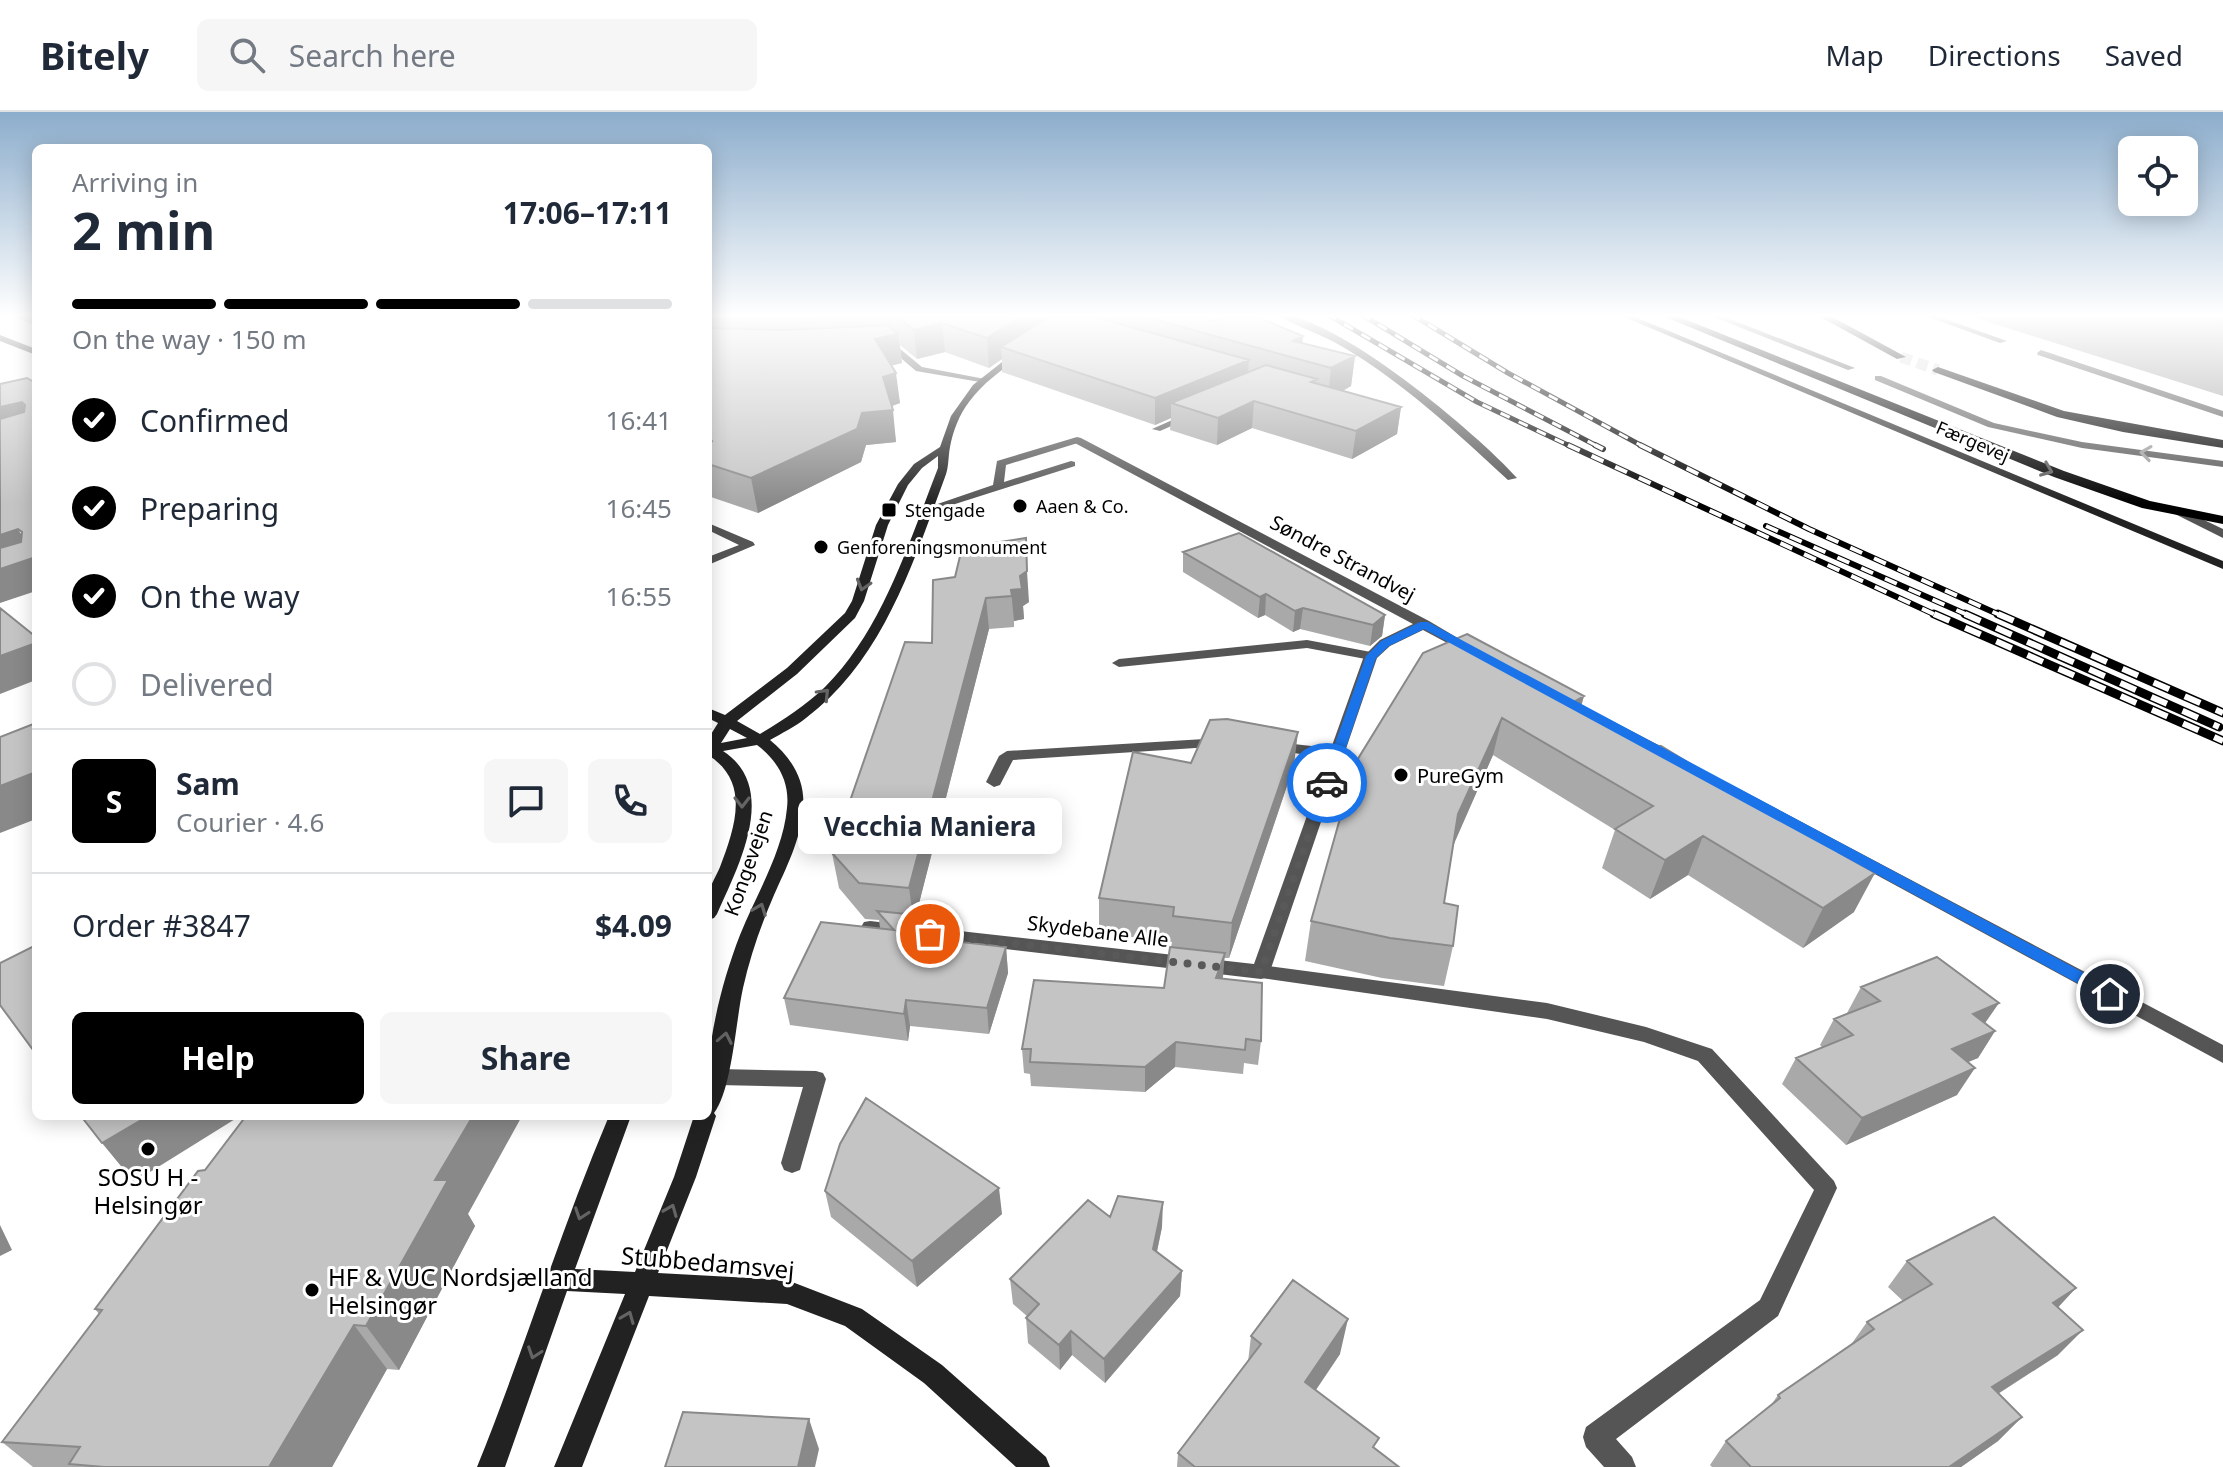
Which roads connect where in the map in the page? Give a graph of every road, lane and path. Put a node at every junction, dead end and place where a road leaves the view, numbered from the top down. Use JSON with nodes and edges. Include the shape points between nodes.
{"nodes":[{"id":1,"x":969,"y":377,"type":"edge"},
{"id":2,"x":983,"y":377,"type":"edge"},
{"id":3,"x":1393,"y":377,"type":"edge"},
{"id":4,"x":1773,"y":377,"type":"edge"},
{"id":5,"x":1820,"y":377,"type":"edge"},
{"id":6,"x":1958,"y":377,"type":"tunnel mouth"},
{"id":7,"x":2113,"y":377,"type":"edge"},
{"id":8,"x":1878,"y":378,"type":"dead end"},
{"id":9,"x":980,"y":379,"type":"junction"},
{"id":10,"x":1197,"y":412,"type":"edge"},
{"id":11,"x":2223,"y":414,"type":"edge"},
{"id":12,"x":1157,"y":429,"type":"edge"},
{"id":13,"x":2223,"y":444,"type":"edge"},
{"id":14,"x":942,"y":449,"type":"junction"},
{"id":15,"x":1071,"y":464,"type":"dead end"},
{"id":16,"x":2223,"y":464,"type":"edge"},
{"id":17,"x":1512,"y":478,"type":"dead end"},
{"id":18,"x":998,"y":488,"type":"junction"},
{"id":19,"x":926,"y":510,"type":"junction"},
{"id":20,"x":2177,"y":511,"type":"junction"},
{"id":21,"x":2223,"y":520,"type":"edge"},
{"id":22,"x":712,"y":528,"type":"edge"},
{"id":23,"x":2223,"y":534,"type":"edge"},
{"id":24,"x":712,"y":559,"type":"edge"},
{"id":25,"x":2223,"y":565,"type":"edge"},
{"id":26,"x":1424,"y":624,"type":"junction"},
{"id":27,"x":1480,"y":654,"type":"edge"},
{"id":28,"x":1371,"y":656,"type":"junction"},
{"id":29,"x":1119,"y":663,"type":"dead end"},
{"id":30,"x":1550,"y":692,"type":"edge"},
{"id":31,"x":712,"y":714,"type":"edge"},
{"id":32,"x":727,"y":721,"type":"junction"},
{"id":33,"x":761,"y":739,"type":"junction"},
{"id":34,"x":712,"y":743,"type":"edge"},
{"id":35,"x":712,"y":748,"type":"edge"},
{"id":36,"x":712,"y":752,"type":"edge"},
{"id":37,"x":1338,"y":754,"type":"junction"},
{"id":38,"x":1676,"y":760,"type":"edge"},
{"id":39,"x":994,"y":782,"type":"dead end"},
{"id":40,"x":1718,"y":782,"type":"edge"},
{"id":41,"x":712,"y":903,"type":"edge"},
{"id":42,"x":870,"y":927,"type":"edge"},
{"id":43,"x":1261,"y":972,"type":"junction"},
{"id":44,"x":2223,"y":1055,"type":"edge"},
{"id":45,"x":718,"y":1077,"type":"junction"},
{"id":46,"x":712,"y":1094,"type":"edge"},
{"id":47,"x":618,"y":1120,"type":"edge"},
{"id":48,"x":704,"y":1120,"type":"edge"},
{"id":49,"x":792,"y":1163,"type":"dead end"},
{"id":50,"x":559,"y":1279,"type":"junction"},
{"id":51,"x":642,"y":1283,"type":"junction"},
{"id":52,"x":491,"y":1467,"type":"edge"},
{"id":53,"x":568,"y":1467,"type":"edge"},
{"id":54,"x":1036,"y":1467,"type":"edge"},
{"id":55,"x":1622,"y":1467,"type":"edge"}],
"edges":[{"from":1,"to":9,"type":"street"},
{"from":2,"to":9,"type":"street"},
{"from":3,"to":17,"type":"street"},
{"from":4,"to":25,"type":"street","name":"Færgevej"},
{"from":5,"to":20,"type":"main road","one_way":true,"via":[[2059,474]]},
{"from":6,"to":13,"type":"main road","via":[[2061,414]]},
{"from":7,"to":11,"type":"street"},
{"from":16,"to":8,"type":"street","one_way":true,"via":[[2082,445],[1991,425]]},
{"from":9,"to":14,"type":"street","via":[[965,398]]},
{"from":10,"to":12,"type":"street"},
{"from":14,"to":19,"type":"street","via":[[943,468]]},
{"from":14,"to":32,"type":"street","one_way":true,"via":[[903,484],[882,525],[850,615],[792,671]]},
{"from":15,"to":18,"type":"street"},
{"from":18,"to":19,"type":"street"},
{"from":18,"to":26,"type":"street","name":"Søndre Strandvej","via":[[1001,463],[1077,440]]},
{"from":33,"to":19,"type":"street","one_way":true,"via":[[816,703],[856,661],[880,624]]},
{"from":20,"to":21,"type":"main road"},
{"from":20,"to":23,"type":"street"},
{"from":22,"to":24,"type":"street","via":[[749,545]]},
{"from":26,"to":27,"type":"street","name":"Søndre Strandvej"},
{"from":26,"to":28,"type":"street"},
{"from":28,"to":29,"type":"street","via":[[1307,644]]},
{"from":28,"to":37,"type":"street"},
{"from":30,"to":38,"type":"street"},
{"from":31,"to":32,"type":"street"},
{"from":32,"to":33,"type":"street"},
{"from":32,"to":34,"type":"street"},
{"from":33,"to":35,"type":"street"},
{"from":45,"to":33,"type":"street","name":"Kongevejen","one_way":true,"via":[[738,969],[794,813],[793,781]]},
{"from":36,"to":41,"type":"street","name":"Kongevejen","one_way":true,"via":[[739,775],[743,798],[741,825]]},
{"from":37,"to":39,"type":"street","via":[[1247,744],[1007,756]]},
{"from":37,"to":43,"type":"street"},
{"from":40,"to":44,"type":"street"},
{"from":42,"to":43,"type":"street","name":"Skydebane Alle"},
{"from":43,"to":55,"type":"street","name":"Skydebane Alle","via":[[1547,1011],[1705,1055],[1826,1188],[1769,1308],[1596,1437]]},
{"from":45,"to":46,"type":"street","name":"Kongevejen"},
{"from":45,"to":49,"type":"street","via":[[816,1079]]},
{"from":47,"to":50,"type":"street","one_way":true},
{"from":51,"to":48,"type":"street","one_way":true},
{"from":50,"to":51,"type":"street","name":"Stubbedamsvej"},
{"from":50,"to":52,"type":"street","one_way":true},
{"from":53,"to":51,"type":"street","one_way":true},
{"from":51,"to":54,"type":"street","name":"Stubbedamsvej","via":[[787,1292],[853,1317],[933,1374]]}]}
